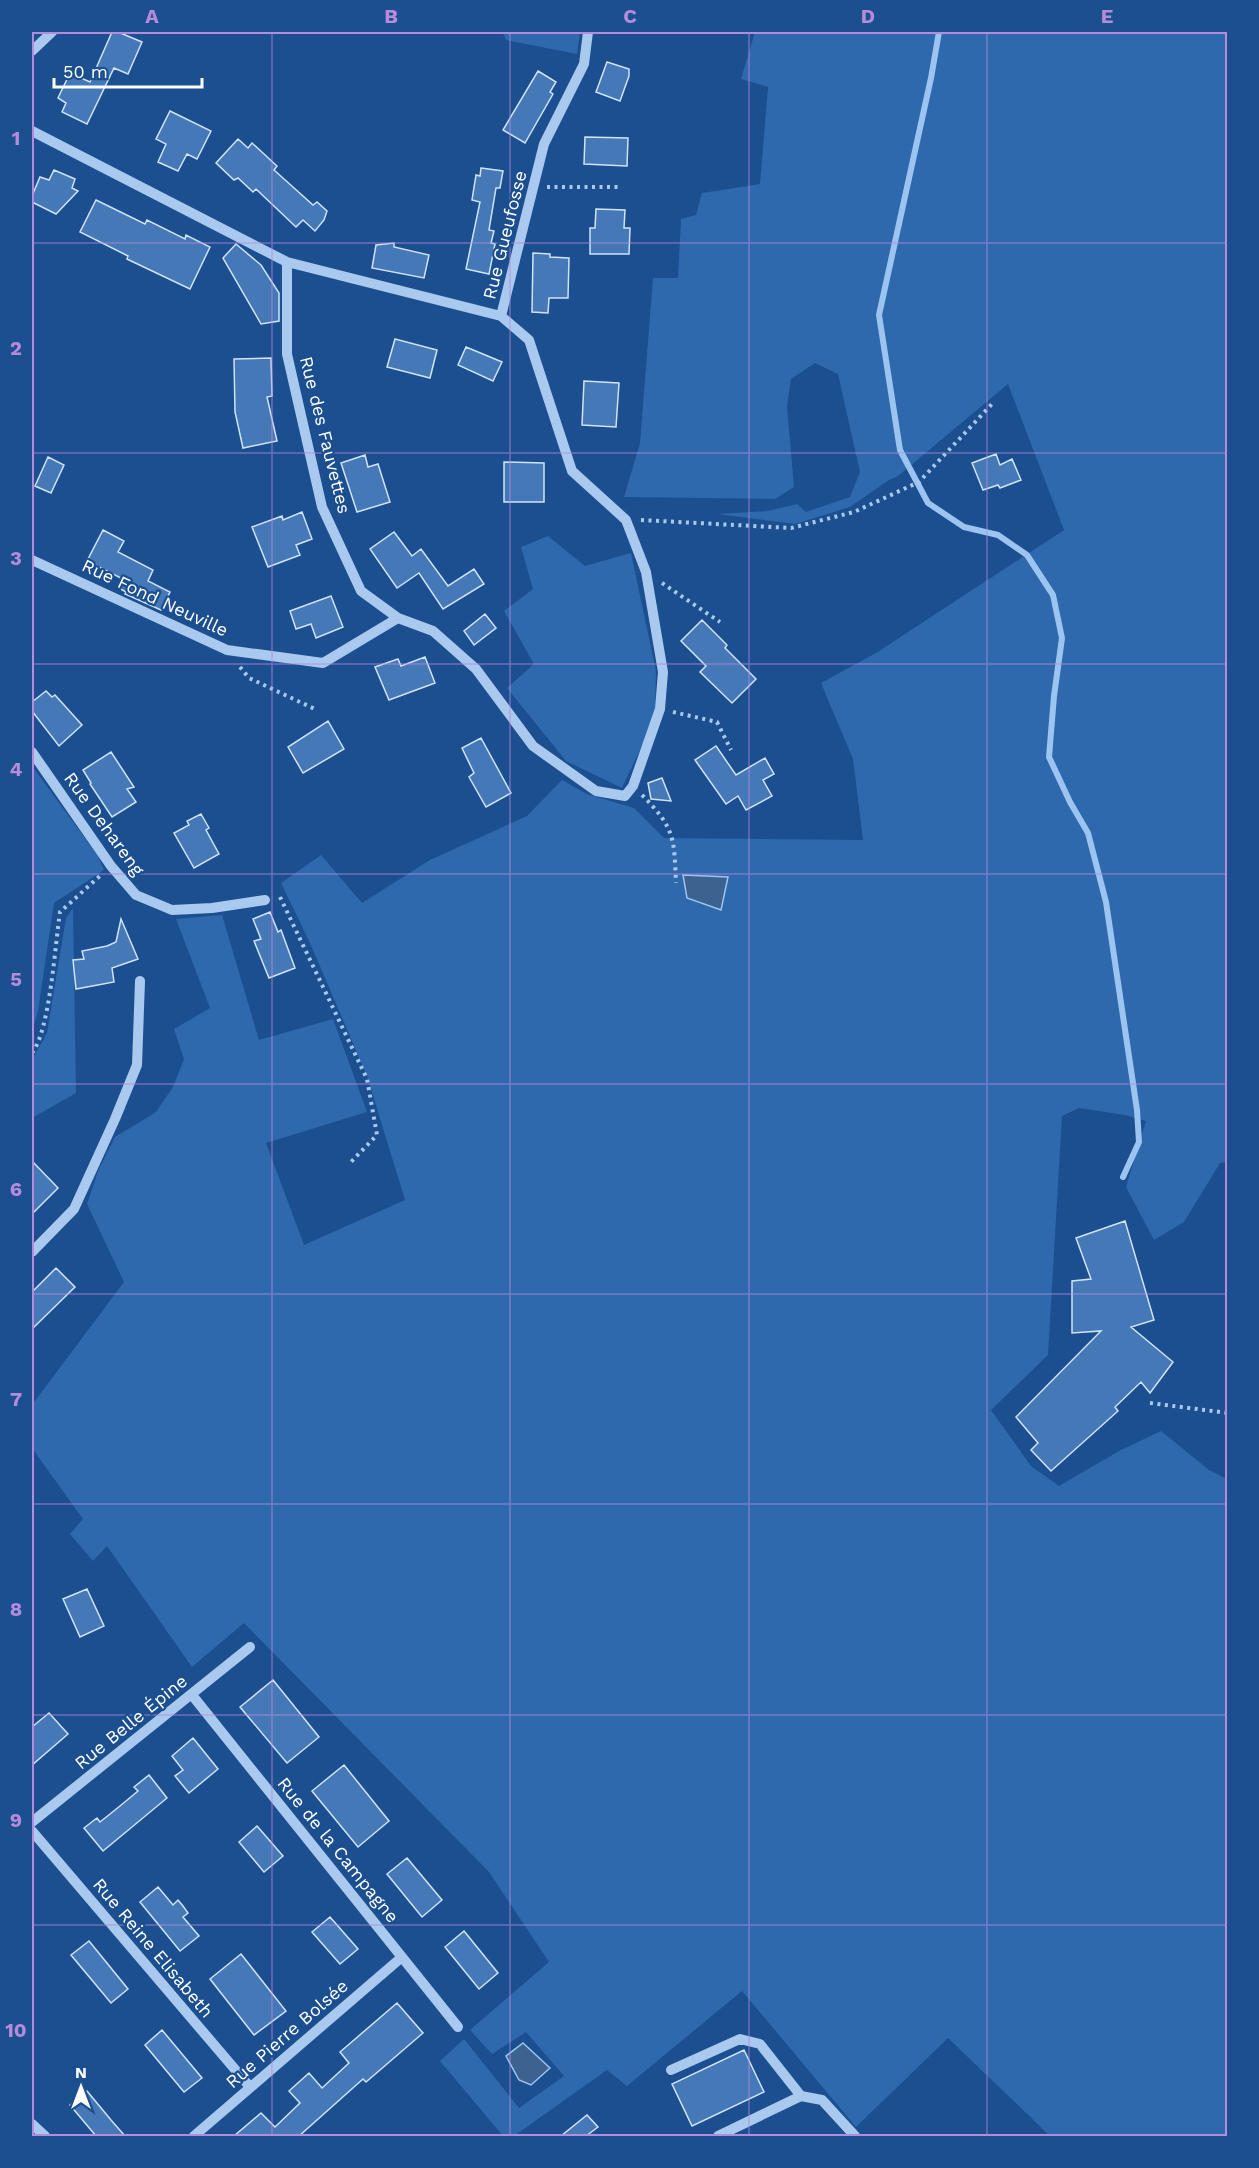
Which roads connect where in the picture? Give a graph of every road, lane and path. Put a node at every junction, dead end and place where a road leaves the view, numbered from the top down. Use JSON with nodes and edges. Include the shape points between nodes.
{"nodes":[{"id":1,"x":52,"y":32,"type":"edge"},
{"id":2,"x":588,"y":32,"type":"edge"},
{"id":3,"x":32,"y":51,"type":"edge"},
{"id":4,"x":32,"y":131,"type":"edge"},
{"id":5,"x":534,"y":187,"type":"junction"},
{"id":6,"x":619,"y":188,"type":"dead end"},
{"id":7,"x":286,"y":262,"type":"junction"},
{"id":8,"x":501,"y":316,"type":"junction"},
{"id":9,"x":992,"y":404,"type":"dead end"},
{"id":10,"x":626,"y":520,"type":"junction"},
{"id":11,"x":32,"y":560,"type":"edge"},
{"id":12,"x":646,"y":572,"type":"junction"},
{"id":13,"x":398,"y":618,"type":"junction"},
{"id":14,"x":720,"y":622,"type":"dead end"},
{"id":15,"x":227,"y":650,"type":"junction"},
{"id":16,"x":660,"y":709,"type":"junction"},
{"id":17,"x":317,"y":710,"type":"dead end"},
{"id":18,"x":731,"y":750,"type":"dead end"},
{"id":19,"x":32,"y":752,"type":"edge"},
{"id":20,"x":633,"y":786,"type":"junction"},
{"id":21,"x":625,"y":796,"type":"joint"},
{"id":22,"x":111,"y":866,"type":"junction"},
{"id":23,"x":676,"y":883,"type":"dead end"},
{"id":24,"x":265,"y":900,"type":"joint"},
{"id":25,"x":140,"y":981,"type":"dead end"},
{"id":26,"x":32,"y":1053,"type":"edge"},
{"id":27,"x":349,"y":1164,"type":"dead end"},
{"id":28,"x":32,"y":1252,"type":"edge"},
{"id":29,"x":1150,"y":1403,"type":"dead end"},
{"id":30,"x":1227,"y":1413,"type":"edge"},
{"id":31,"x":250,"y":1647,"type":"dead end"},
{"id":32,"x":192,"y":1695,"type":"junction"},
{"id":33,"x":32,"y":1822,"type":"edge"},
{"id":34,"x":32,"y":1831,"type":"edge"},
{"id":35,"x":402,"y":1956,"type":"junction"},
{"id":36,"x":458,"y":2027,"type":"dead end"},
{"id":37,"x":671,"y":2070,"type":"dead end"},
{"id":38,"x":250,"y":2087,"type":"junction"},
{"id":39,"x":801,"y":2096,"type":"junction"},
{"id":40,"x":32,"y":2124,"type":"edge"},
{"id":41,"x":45,"y":2136,"type":"edge"},
{"id":42,"x":194,"y":2136,"type":"edge"},
{"id":43,"x":718,"y":2136,"type":"edge"},
{"id":44,"x":855,"y":2136,"type":"edge"}],
"edges":[{"from":1,"to":3,"type":"street"},
{"from":2,"to":5,"type":"street","name":"Rue Gueufosse","via":[[584,64],[544,144]]},
{"from":4,"to":7,"type":"street"},
{"from":5,"to":6,"type":"path"},
{"from":5,"to":8,"type":"street","name":"Rue Gueufosse"},
{"from":7,"to":8,"type":"street"},
{"from":7,"to":13,"type":"street","name":"Rue des Fauvettes","via":[[287,354],[322,507],[361,591]]},
{"from":8,"to":10,"type":"street","name":"Rue Gueufosse","via":[[529,340],[572,471]]},
{"from":9,"to":10,"type":"path","via":[[919,482],[854,512],[791,528]]},
{"from":10,"to":12,"type":"street","name":"Rue Gueufosse"},
{"from":11,"to":15,"type":"street","name":"Rue Fond Neuville"},
{"from":12,"to":14,"type":"path"},
{"from":12,"to":16,"type":"street","name":"Rue Gueufosse","via":[[663,672]]},
{"from":13,"to":15,"type":"street","name":"Rue Fond Neuville","via":[[323,663]]},
{"from":13,"to":21,"type":"street","name":"Rue des Fauvettes","via":[[433,631],[476,669],[533,746],[596,791]]},
{"from":15,"to":17,"type":"path","via":[[249,678]]},
{"from":16,"to":18,"type":"path","via":[[717,722]]},
{"from":16,"to":20,"type":"street","name":"Rue Gueufosse"},
{"from":19,"to":22,"type":"street","name":"Rue Dehareng"},
{"from":20,"to":21,"type":"street","name":"Rue Gueufosse"},
{"from":20,"to":23,"type":"path","via":[[672,832]]},
{"from":22,"to":24,"type":"street","name":"Rue Dehareng","via":[[136,895],[172,910]]},
{"from":22,"to":26,"type":"path","via":[[60,912],[44,1027]]},
{"from":24,"to":27,"type":"path","via":[[279,894],[367,1079],[377,1135]]},
{"from":25,"to":28,"type":"street","via":[[137,1065],[116,1119],[74,1209]]},
{"from":29,"to":30,"type":"path"},
{"from":31,"to":32,"type":"street","name":"Rue Belle Épine"},
{"from":32,"to":33,"type":"street","name":"Rue Belle Épine"},
{"from":32,"to":35,"type":"street","name":"Rue de la Campagne"},
{"from":34,"to":38,"type":"street","name":"Rue Reine Elisabeth"},
{"from":35,"to":36,"type":"street","name":"Rue de la Campagne"},
{"from":35,"to":38,"type":"street","name":"Rue Pierre Bolsée"},
{"from":37,"to":39,"type":"street","via":[[740,2039],[760,2044]]},
{"from":38,"to":42,"type":"street","name":"Rue Pierre Bolsée"},
{"from":39,"to":43,"type":"street"},
{"from":39,"to":44,"type":"street","via":[[822,2100]]},
{"from":40,"to":41,"type":"street"}]}
